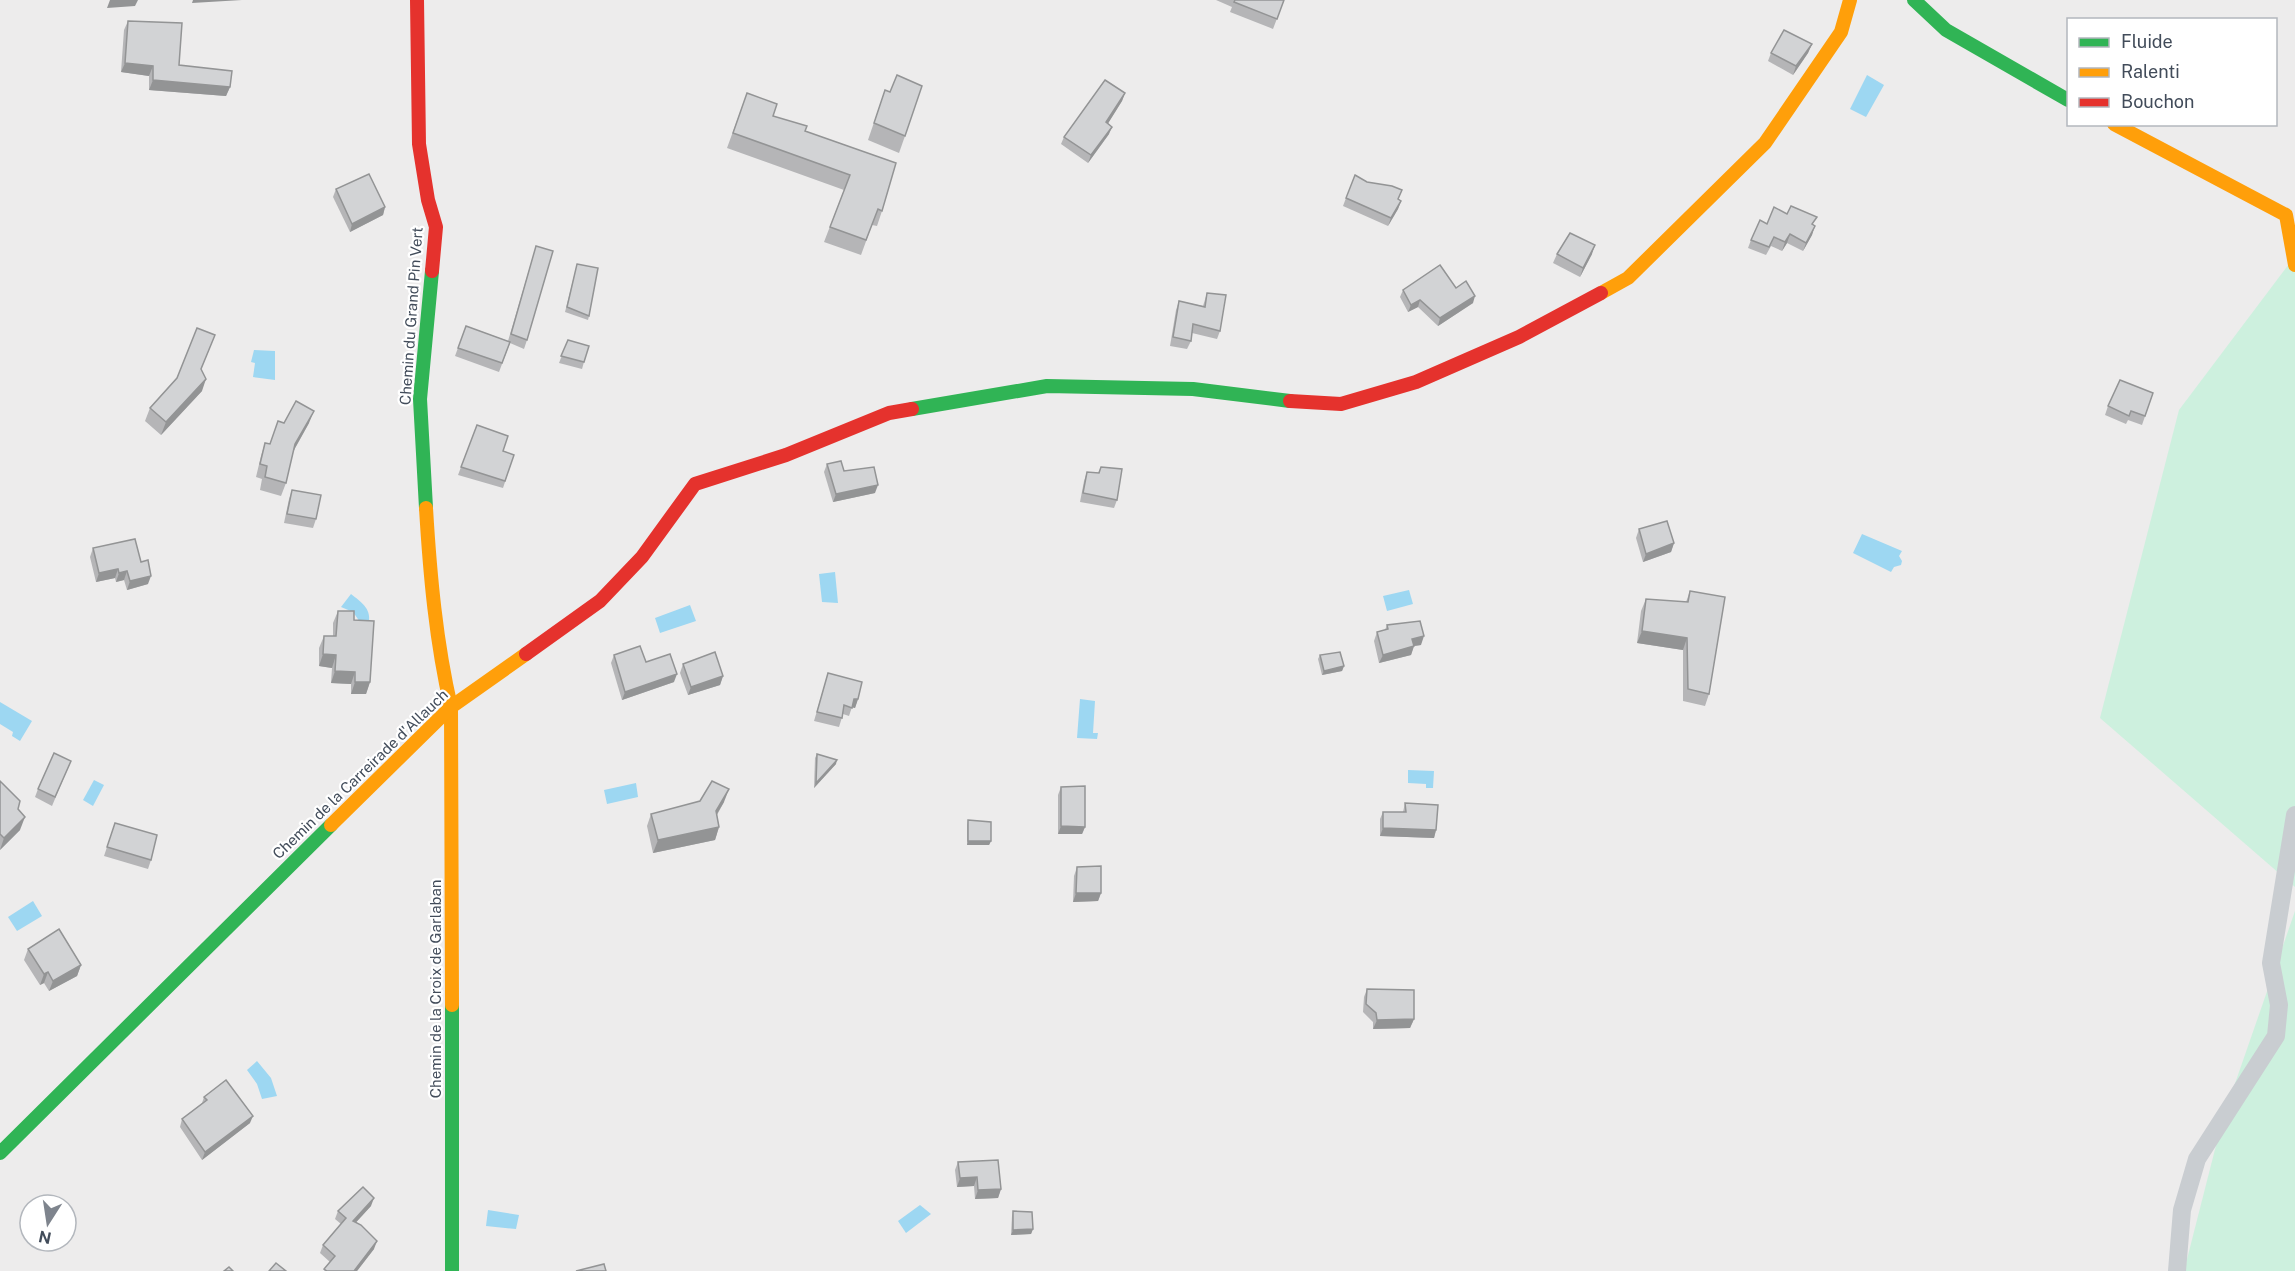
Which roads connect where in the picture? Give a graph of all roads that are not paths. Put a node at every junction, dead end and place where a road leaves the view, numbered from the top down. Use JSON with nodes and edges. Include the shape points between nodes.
{"nodes":[{"id":1,"x":417,"y":0,"type":"edge"},
{"id":2,"x":1850,"y":0,"type":"edge"},
{"id":3,"x":1914,"y":0,"type":"edge"},
{"id":4,"x":2067,"y":99,"type":"edge"},
{"id":5,"x":2118,"y":126,"type":"edge"},
{"id":6,"x":2290,"y":210,"type":"edge"},
{"id":7,"x":2295,"y":265,"type":"edge"},
{"id":8,"x":451,"y":706,"type":"junction"},
{"id":9,"x":2295,"y":815,"type":"edge"},
{"id":10,"x":0,"y":1153,"type":"edge"},
{"id":11,"x":452,"y":1271,"type":"edge"},
{"id":12,"x":2177,"y":1271,"type":"edge"}],
"edges":[{"from":1,"to":8,"type":"street","name":"Chemin du Grand Pin Vert","via":[[415,100],[428,205],[436,227],[420,399],[430,568],[442,669]]},
{"from":2,"to":8,"type":"street","name":"Chemin de la Carreirade d'Allauch","via":[[1841,32],[1765,143],[1628,278],[1519,337],[1416,382],[1341,404],[1268,400],[1193,389],[1047,386],[889,413],[786,455],[695,484],[642,557],[600,601]]},
{"from":3,"to":4,"type":"street","via":[[1946,30]]},
{"from":5,"to":6,"type":"street"},
{"from":6,"to":7,"type":"street"},
{"from":8,"to":10,"type":"street","name":"Chemin de la Carreirade d'Allauch"},
{"from":8,"to":11,"type":"street","name":"Chemin de la Croix de Garlaban"},
{"from":9,"to":12,"type":"street","via":[[2271,963],[2279,1005],[2276,1036],[2197,1159],[2182,1210]]}]}
